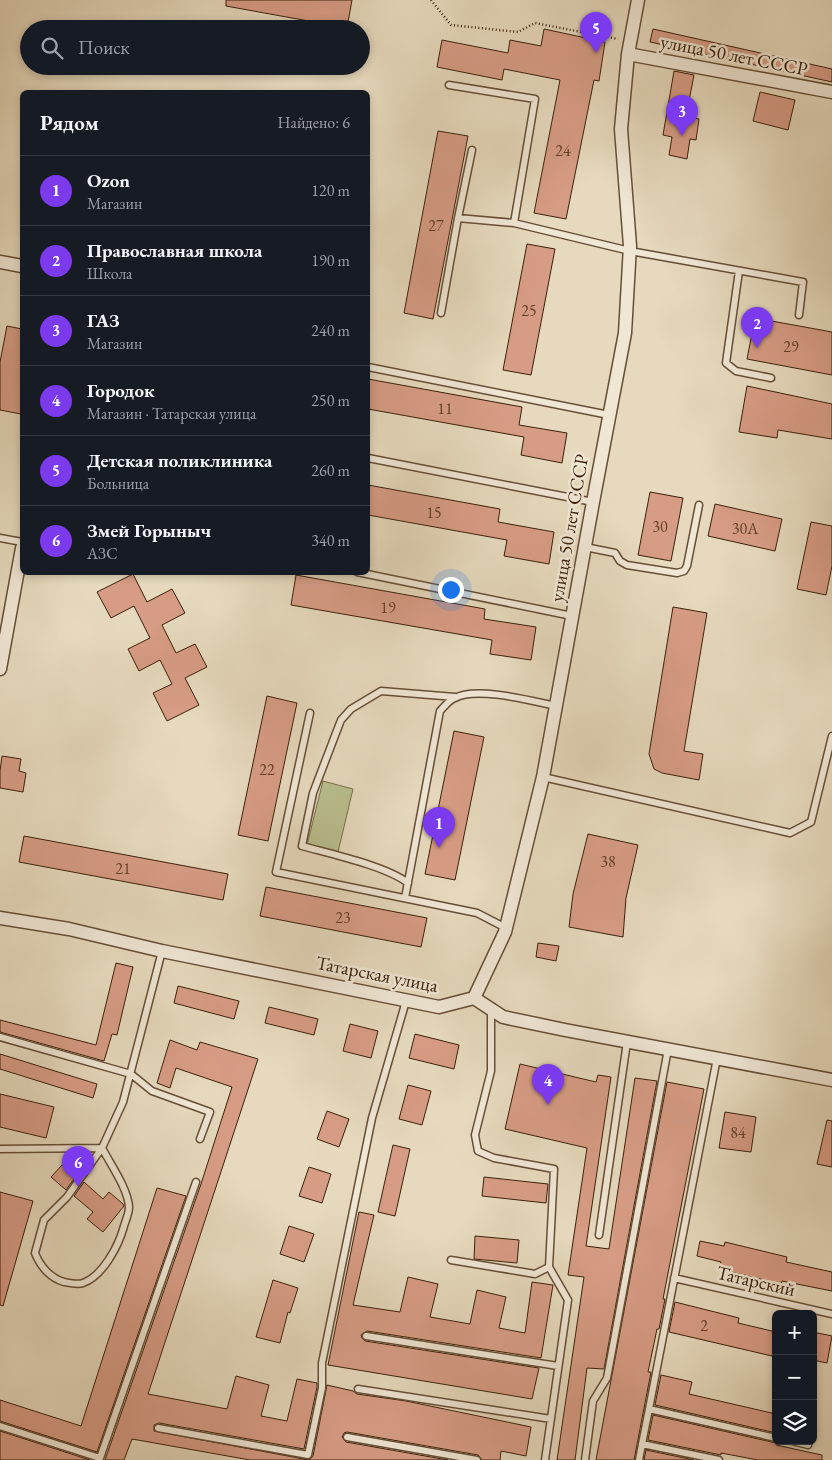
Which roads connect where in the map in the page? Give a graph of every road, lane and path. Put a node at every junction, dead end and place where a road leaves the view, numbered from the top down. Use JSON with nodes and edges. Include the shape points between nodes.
{"nodes":[{"id":1,"x":431,"y":0,"type":"edge"},
{"id":2,"x":638,"y":0,"type":"edge"},
{"id":3,"x":630,"y":48,"type":"junction"},
{"id":4,"x":449,"y":85,"type":"dead end"},
{"id":5,"x":832,"y":92,"type":"edge"},
{"id":6,"x":472,"y":150,"type":"dead end"},
{"id":7,"x":458,"y":218,"type":"junction"},
{"id":8,"x":514,"y":223,"type":"junction"},
{"id":9,"x":630,"y":251,"type":"junction"},
{"id":10,"x":0,"y":262,"type":"edge"},
{"id":11,"x":20,"y":266,"type":"edge"},
{"id":12,"x":739,"y":271,"type":"junction"},
{"id":13,"x":441,"y":313,"type":"dead end"},
{"id":14,"x":799,"y":315,"type":"dead end"},
{"id":15,"x":370,"y":367,"type":"edge"},
{"id":16,"x":770,"y":378,"type":"dead end"},
{"id":17,"x":609,"y":415,"type":"junction"},
{"id":18,"x":370,"y":458,"type":"edge"},
{"id":19,"x":593,"y":502,"type":"junction"},
{"id":20,"x":699,"y":505,"type":"dead end"},
{"id":21,"x":0,"y":538,"type":"edge"},
{"id":22,"x":20,"y":542,"type":"edge"},
{"id":23,"x":585,"y":547,"type":"junction"},
{"id":24,"x":20,"y":559,"type":"edge"},
{"id":25,"x":370,"y":575,"type":"edge"},
{"id":26,"x":572,"y":616,"type":"junction"},
{"id":27,"x":0,"y":669,"type":"edge"},
{"id":28,"x":455,"y":697,"type":"junction"},
{"id":29,"x":556,"y":706,"type":"junction"},
{"id":30,"x":310,"y":714,"type":"dead end"},
{"id":31,"x":832,"y":736,"type":"edge"},
{"id":32,"x":543,"y":777,"type":"junction"},
{"id":33,"x":408,"y":883,"type":"junction"},
{"id":34,"x":405,"y":898,"type":"junction"},
{"id":35,"x":0,"y":918,"type":"edge"},
{"id":36,"x":506,"y":928,"type":"junction"},
{"id":37,"x":162,"y":951,"type":"junction"},
{"id":38,"x":474,"y":998,"type":"junction"},
{"id":39,"x":406,"y":1001,"type":"junction"},
{"id":40,"x":491,"y":1009,"type":"junction"},
{"id":41,"x":0,"y":1037,"type":"edge"},
{"id":42,"x":627,"y":1042,"type":"junction"},
{"id":43,"x":668,"y":1049,"type":"junction"},
{"id":44,"x":717,"y":1058,"type":"junction"},
{"id":45,"x":131,"y":1074,"type":"junction"},
{"id":46,"x":832,"y":1080,"type":"edge"},
{"id":47,"x":200,"y":1139,"type":"dead end"},
{"id":48,"x":102,"y":1148,"type":"junction"},
{"id":49,"x":0,"y":1149,"type":"edge"},
{"id":50,"x":196,"y":1182,"type":"dead end"},
{"id":51,"x":599,"y":1234,"type":"dead end"},
{"id":52,"x":451,"y":1260,"type":"dead end"},
{"id":53,"x":549,"y":1267,"type":"junction"},
{"id":54,"x":674,"y":1278,"type":"junction"},
{"id":55,"x":832,"y":1314,"type":"edge"},
{"id":56,"x":366,"y":1336,"type":"dead end"},
{"id":57,"x":558,"y":1366,"type":"junction"},
{"id":58,"x":358,"y":1389,"type":"dead end"},
{"id":59,"x":649,"y":1409,"type":"junction"},
{"id":60,"x":551,"y":1419,"type":"junction"},
{"id":61,"x":0,"y":1426,"type":"edge"},
{"id":62,"x":158,"y":1428,"type":"dead end"},
{"id":63,"x":347,"y":1437,"type":"dead end"},
{"id":64,"x":772,"y":1437,"type":"edge"},
{"id":65,"x":642,"y":1444,"type":"junction"},
{"id":66,"x":100,"y":1459,"type":"edge"},
{"id":67,"x":477,"y":1460,"type":"edge"},
{"id":68,"x":545,"y":1460,"type":"edge"},
{"id":69,"x":585,"y":1460,"type":"edge"},
{"id":70,"x":639,"y":1460,"type":"edge"},
{"id":71,"x":719,"y":1460,"type":"edge"}],
"edges":[{"from":1,"to":3,"type":"path","via":[[451,25],[518,32],[535,23]]},
{"from":2,"to":3,"type":"street","name":"улица 50 лет СССР"},
{"from":3,"to":5,"type":"street","name":"улица 50 лет СССР"},
{"from":3,"to":9,"type":"street","name":"улица 50 лет СССР","via":[[621,129]]},
{"from":4,"to":8,"type":"lane","via":[[535,99]]},
{"from":6,"to":7,"type":"lane"},
{"from":7,"to":8,"type":"lane"},
{"from":7,"to":13,"type":"lane"},
{"from":8,"to":9,"type":"lane"},
{"from":9,"to":12,"type":"lane"},
{"from":9,"to":17,"type":"street","name":"улица 50 лет СССР","via":[[625,333]]},
{"from":10,"to":11,"type":"street"},
{"from":12,"to":14,"type":"lane","via":[[803,282]]},
{"from":12,"to":16,"type":"lane","via":[[726,363],[736,371]]},
{"from":15,"to":17,"type":"lane"},
{"from":17,"to":19,"type":"street","name":"улица 50 лет СССР"},
{"from":18,"to":19,"type":"lane"},
{"from":19,"to":23,"type":"street","name":"улица 50 лет СССР"},
{"from":20,"to":23,"type":"lane","via":[[687,566],[677,574],[627,565],[615,553]]},
{"from":21,"to":22,"type":"lane"},
{"from":23,"to":26,"type":"street","name":"улица 50 лет СССР"},
{"from":24,"to":27,"type":"street"},
{"from":25,"to":26,"type":"lane"},
{"from":26,"to":29,"type":"street","name":"улица 50 лет СССР"},
{"from":28,"to":29,"type":"lane","via":[[502,695]]},
{"from":28,"to":33,"type":"lane","via":[[440,711]]},
{"from":28,"to":33,"type":"lane","via":[[381,691],[350,708],[341,720],[313,794],[302,846],[350,859]]},
{"from":29,"to":32,"type":"street","name":"улица 50 лет СССР"},
{"from":30,"to":34,"type":"lane","via":[[276,872]]},
{"from":31,"to":32,"type":"lane","via":[[811,822],[790,833]]},
{"from":32,"to":36,"type":"street","name":"улица 50 лет СССР"},
{"from":33,"to":34,"type":"lane"},
{"from":34,"to":36,"type":"lane","via":[[477,913]]},
{"from":35,"to":37,"type":"street","name":"Татарская улица","via":[[69,929]]},
{"from":36,"to":38,"type":"street","name":"улица 50 лет СССР"},
{"from":37,"to":39,"type":"street","name":"Татарская улица"},
{"from":37,"to":45,"type":"lane"},
{"from":38,"to":39,"type":"street","name":"Татарская улица","via":[[439,1007]]},
{"from":38,"to":40,"type":"street"},
{"from":39,"to":62,"type":"lane","via":[[372,1118],[322,1363],[322,1388],[308,1456]]},
{"from":40,"to":42,"type":"street","via":[[503,1017]]},
{"from":40,"to":53,"type":"lane","via":[[491,1071],[475,1135],[478,1151],[494,1158],[554,1169]]},
{"from":41,"to":45,"type":"lane"},
{"from":42,"to":43,"type":"street"},
{"from":42,"to":51,"type":"lane"},
{"from":43,"to":44,"type":"street"},
{"from":43,"to":69,"type":"lane","via":[[607,1378],[593,1401]]},
{"from":44,"to":46,"type":"street"},
{"from":44,"to":54,"type":"lane"},
{"from":45,"to":47,"type":"lane","via":[[152,1091],[210,1112]]},
{"from":45,"to":48,"type":"lane","via":[[123,1102]]},
{"from":48,"to":48,"type":"lane","via":[[67,1197],[44,1220],[34,1253],[44,1269],[56,1279],[68,1283],[82,1283],[109,1260],[121,1238],[129,1209],[127,1196]]},
{"from":48,"to":49,"type":"lane"},
{"from":50,"to":66,"type":"lane"},
{"from":52,"to":53,"type":"lane","via":[[535,1274]]},
{"from":53,"to":57,"type":"lane","via":[[568,1300]]},
{"from":54,"to":55,"type":"lane","name":"Татарский"},
{"from":54,"to":59,"type":"lane"},
{"from":56,"to":57,"type":"lane"},
{"from":57,"to":60,"type":"lane"},
{"from":58,"to":60,"type":"lane"},
{"from":59,"to":64,"type":"lane"},
{"from":59,"to":65,"type":"lane"},
{"from":60,"to":68,"type":"lane"},
{"from":61,"to":66,"type":"lane"},
{"from":63,"to":67,"type":"lane"},
{"from":65,"to":70,"type":"lane"},
{"from":65,"to":71,"type":"lane"}]}
